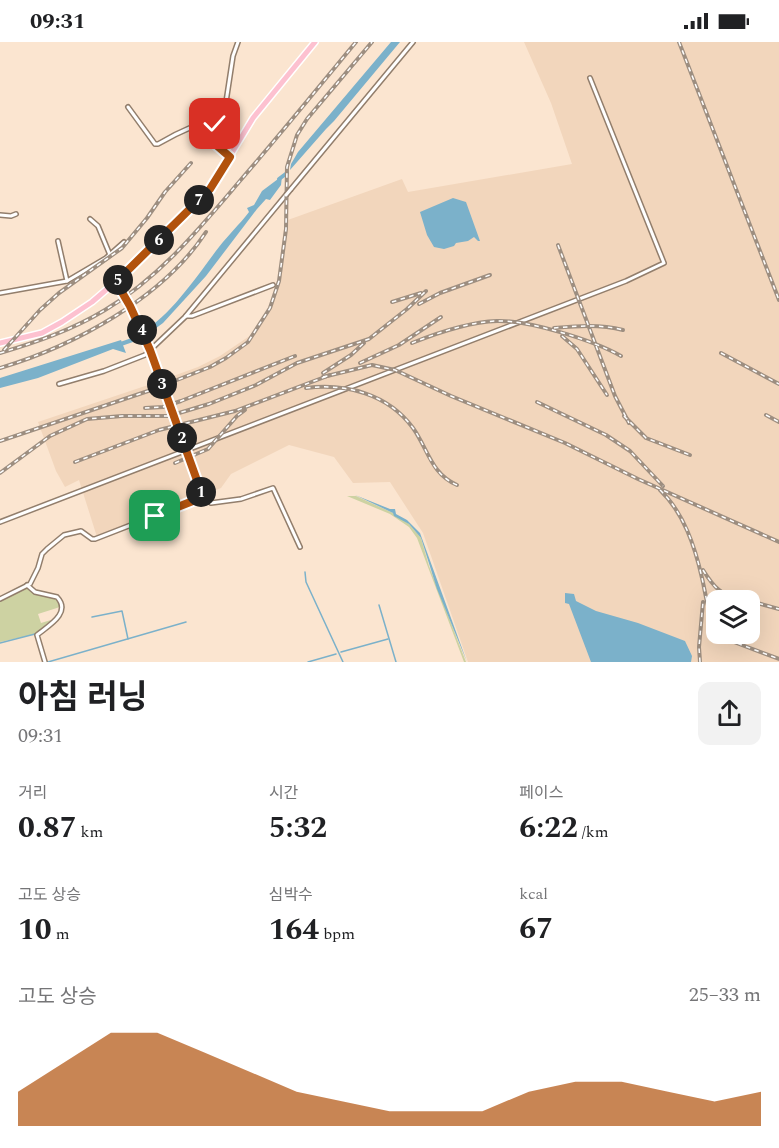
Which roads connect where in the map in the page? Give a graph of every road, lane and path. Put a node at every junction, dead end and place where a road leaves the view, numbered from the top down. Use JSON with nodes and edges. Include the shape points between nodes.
{"nodes":[{"id":1,"x":238,"y":42,"type":"edge"},
{"id":2,"x":314,"y":42,"type":"edge"},
{"id":3,"x":413,"y":42,"type":"edge"},
{"id":4,"x":590,"y":78,"type":"dead end"},
{"id":5,"x":128,"y":107,"type":"dead end"},
{"id":6,"x":207,"y":137,"type":"junction"},
{"id":7,"x":230,"y":157,"type":"junction"},
{"id":8,"x":16,"y":214,"type":"dead end"},
{"id":9,"x":0,"y":215,"type":"edge"},
{"id":10,"x":90,"y":219,"type":"dead end"},
{"id":11,"x":58,"y":241,"type":"dead end"},
{"id":12,"x":124,"y":242,"type":"dead end"},
{"id":13,"x":110,"y":255,"type":"junction"},
{"id":14,"x":67,"y":281,"type":"junction"},
{"id":15,"x":116,"y":282,"type":"junction"},
{"id":16,"x":273,"y":285,"type":"dead end"},
{"id":17,"x":0,"y":293,"type":"edge"},
{"id":18,"x":186,"y":315,"type":"junction"},
{"id":19,"x":0,"y":343,"type":"edge"},
{"id":20,"x":150,"y":350,"type":"junction"},
{"id":21,"x":59,"y":384,"type":"dead end"},
{"id":22,"x":186,"y":449,"type":"junction"},
{"id":23,"x":203,"y":497,"type":"junction"},
{"id":24,"x":0,"y":522,"type":"edge"},
{"id":25,"x":300,"y":547,"type":"dead end"},
{"id":26,"x":27,"y":585,"type":"junction"},
{"id":27,"x":0,"y":599,"type":"edge"},
{"id":28,"x":45,"y":662,"type":"edge"}],
"edges":[{"from":1,"to":6,"type":"street","via":[[226,102]]},
{"from":2,"to":7,"type":"main road","via":[[253,118]]},
{"from":3,"to":18,"type":"street","bridge":true},
{"from":4,"to":22,"type":"street","via":[[664,263]]},
{"from":5,"to":6,"type":"street","via":[[155,144],[192,126]]},
{"from":6,"to":7,"type":"street"},
{"from":7,"to":15,"type":"main road","via":[[210,189]]},
{"from":8,"to":9,"type":"street"},
{"from":10,"to":13,"type":"street","via":[[98,226]]},
{"from":11,"to":14,"type":"street"},
{"from":12,"to":13,"type":"street"},
{"from":13,"to":14,"type":"street"},
{"from":14,"to":17,"type":"street"},
{"from":15,"to":19,"type":"main road","via":[[42,333]]},
{"from":15,"to":20,"type":"street"},
{"from":16,"to":18,"type":"street"},
{"from":18,"to":20,"type":"street"},
{"from":20,"to":21,"type":"street","via":[[104,371]]},
{"from":20,"to":22,"type":"street"},
{"from":22,"to":23,"type":"street"},
{"from":22,"to":24,"type":"street"},
{"from":23,"to":25,"type":"street","via":[[211,503],[241,499],[273,488]]},
{"from":23,"to":26,"type":"street","via":[[95,539],[81,531],[64,535],[42,554]]},
{"from":26,"to":27,"type":"street"},
{"from":26,"to":28,"type":"street","via":[[34,592],[57,597],[62,605],[57,619],[37,635]]}]}
